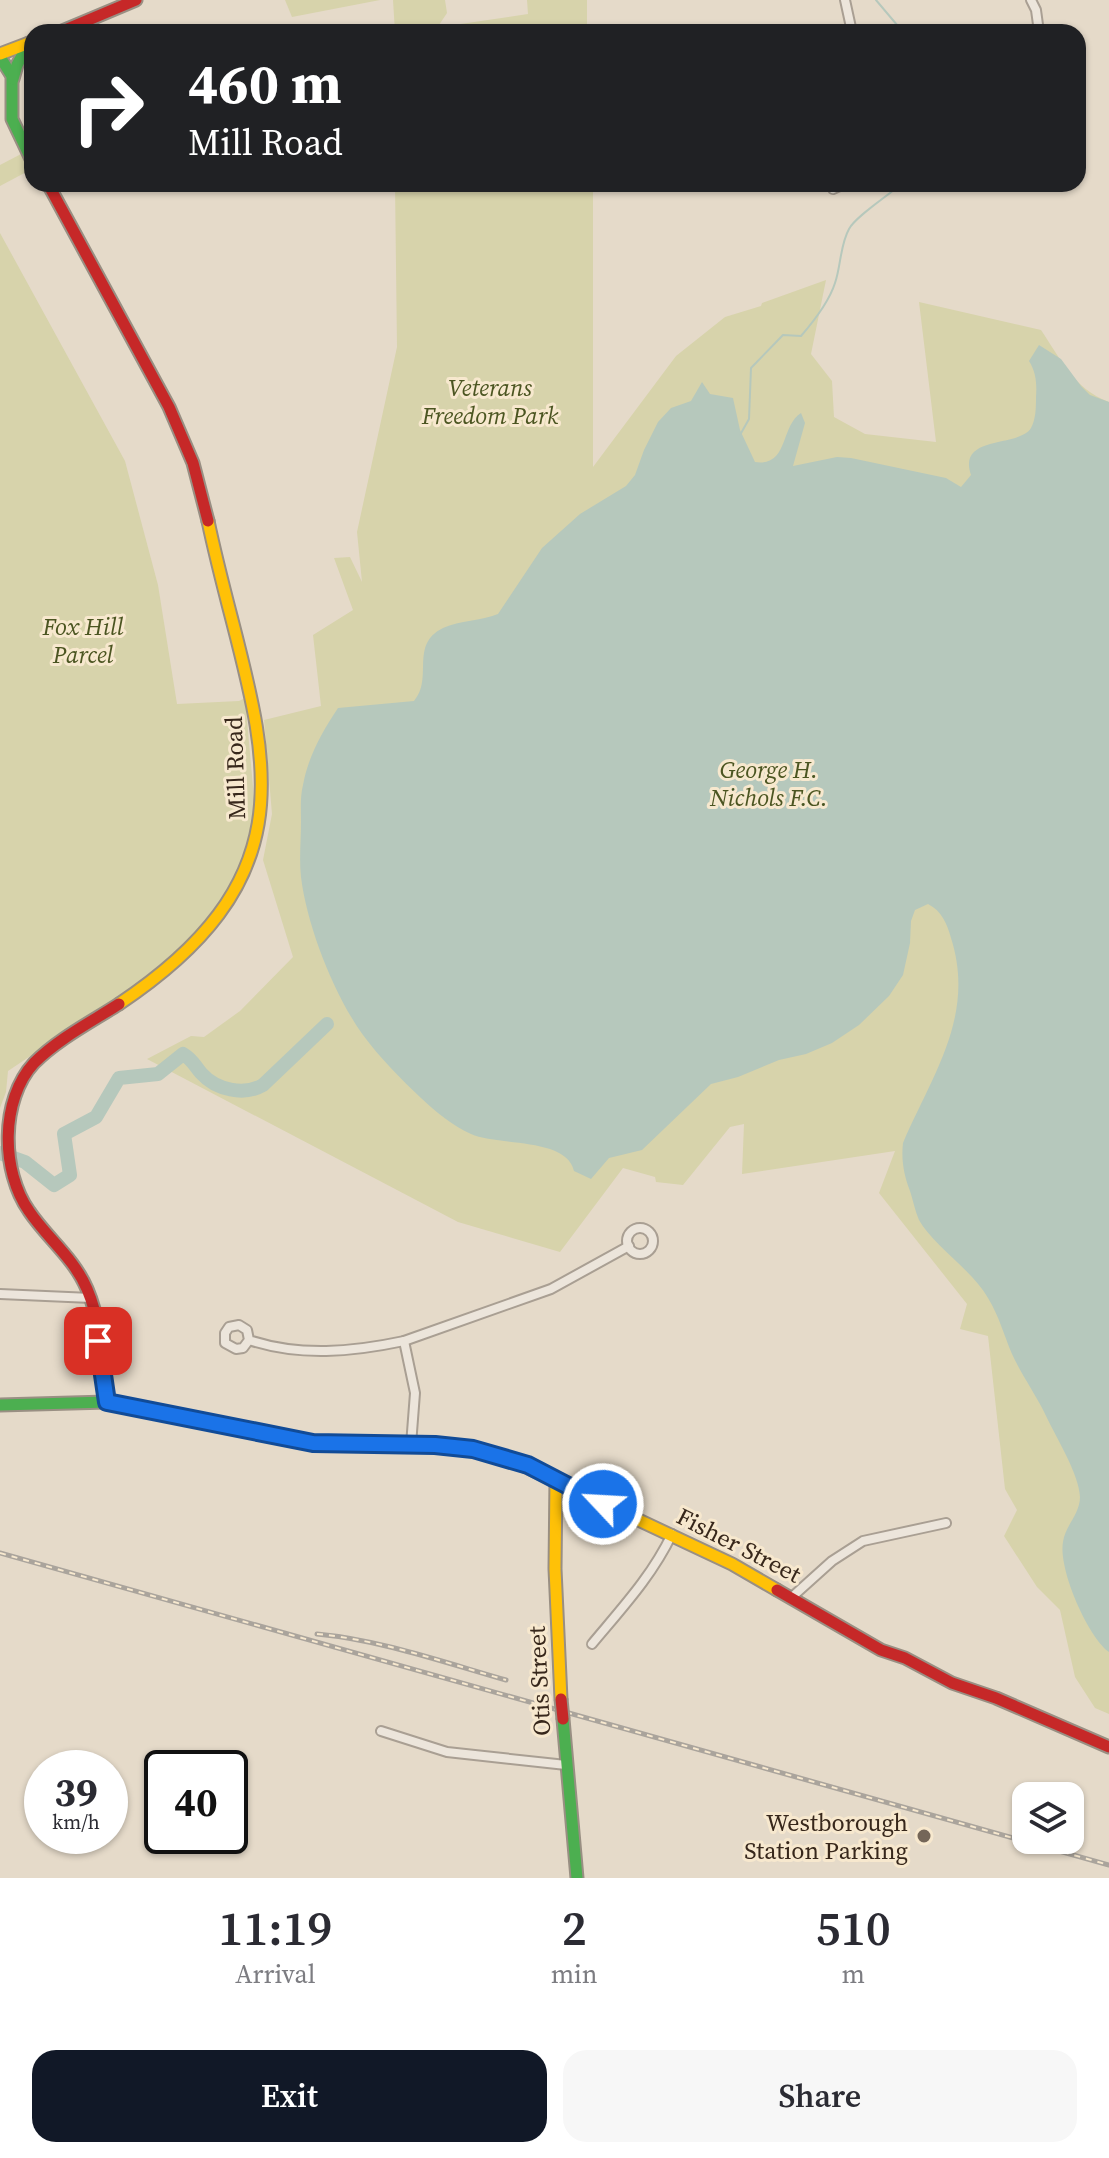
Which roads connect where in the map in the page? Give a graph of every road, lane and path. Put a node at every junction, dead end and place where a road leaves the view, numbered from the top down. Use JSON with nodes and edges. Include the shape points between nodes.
{"nodes":[{"id":1,"x":136,"y":0,"type":"edge"},
{"id":2,"x":845,"y":0,"type":"edge"},
{"id":3,"x":1031,"y":0,"type":"edge"},
{"id":4,"x":79,"y":24,"type":"edge"},
{"id":5,"x":850,"y":24,"type":"edge"},
{"id":6,"x":1038,"y":24,"type":"edge"},
{"id":7,"x":24,"y":46,"type":"edge"},
{"id":8,"x":24,"y":53,"type":"edge"},
{"id":9,"x":0,"y":56,"type":"edge"},
{"id":10,"x":13,"y":83,"type":"junction"},
{"id":11,"x":24,"y":144,"type":"edge"},
{"id":12,"x":53,"y":192,"type":"edge"},
{"id":13,"x":629,"y":1246,"type":"dead end"},
{"id":14,"x":0,"y":1294,"type":"edge"},
{"id":15,"x":91,"y":1298,"type":"junction"},
{"id":16,"x":249,"y":1340,"type":"dead end"},
{"id":17,"x":404,"y":1341,"type":"junction"},
{"id":18,"x":107,"y":1402,"type":"junction"},
{"id":19,"x":0,"y":1405,"type":"edge"},
{"id":20,"x":411,"y":1445,"type":"junction"},
{"id":21,"x":556,"y":1480,"type":"junction"},
{"id":22,"x":946,"y":1523,"type":"dead end"},
{"id":23,"x":672,"y":1534,"type":"junction"},
{"id":24,"x":792,"y":1597,"type":"junction"},
{"id":25,"x":592,"y":1644,"type":"dead end"},
{"id":26,"x":381,"y":1731,"type":"dead end"},
{"id":27,"x":1109,"y":1747,"type":"edge"},
{"id":28,"x":566,"y":1765,"type":"junction"},
{"id":29,"x":577,"y":1878,"type":"edge"}],
"edges":[{"from":1,"to":4,"type":"street"},
{"from":2,"to":5,"type":"street"},
{"from":3,"to":6,"type":"street"},
{"from":7,"to":9,"type":"street"},
{"from":8,"to":10,"type":"street"},
{"from":9,"to":10,"type":"street"},
{"from":10,"to":11,"type":"street","via":[[12,119]]},
{"from":12,"to":15,"type":"street","name":"Mill Road","via":[[168,402],[196,471],[249,673],[263,802],[253,851],[214,922],[165,971],[33,1064],[6,1114],[4,1160],[11,1182]]},
{"from":13,"to":17,"type":"street","via":[[551,1289]]},
{"from":14,"to":15,"type":"street"},
{"from":15,"to":18,"type":"street","name":"Mill Road"},
{"from":16,"to":17,"type":"street","via":[[322,1352]]},
{"from":17,"to":20,"type":"street","via":[[415,1393]]},
{"from":18,"to":19,"type":"street","name":"Fisher Street"},
{"from":18,"to":20,"type":"street","name":"Fisher Street","via":[[313,1443]]},
{"from":20,"to":21,"type":"street","name":"Fisher Street","via":[[482,1451]]},
{"from":21,"to":23,"type":"street","name":"Fisher Street"},
{"from":21,"to":28,"type":"street","name":"Otis Street","bridge":true,"via":[[555,1569]]},
{"from":22,"to":24,"type":"street","via":[[863,1541]]},
{"from":23,"to":24,"type":"street","name":"Fisher Street"},
{"from":23,"to":25,"type":"street","via":[[645,1582]]},
{"from":24,"to":27,"type":"street","name":"Fisher Street","via":[[881,1650]]},
{"from":26,"to":28,"type":"street","via":[[447,1752]]},
{"from":28,"to":29,"type":"street","name":"Otis Street"}]}
